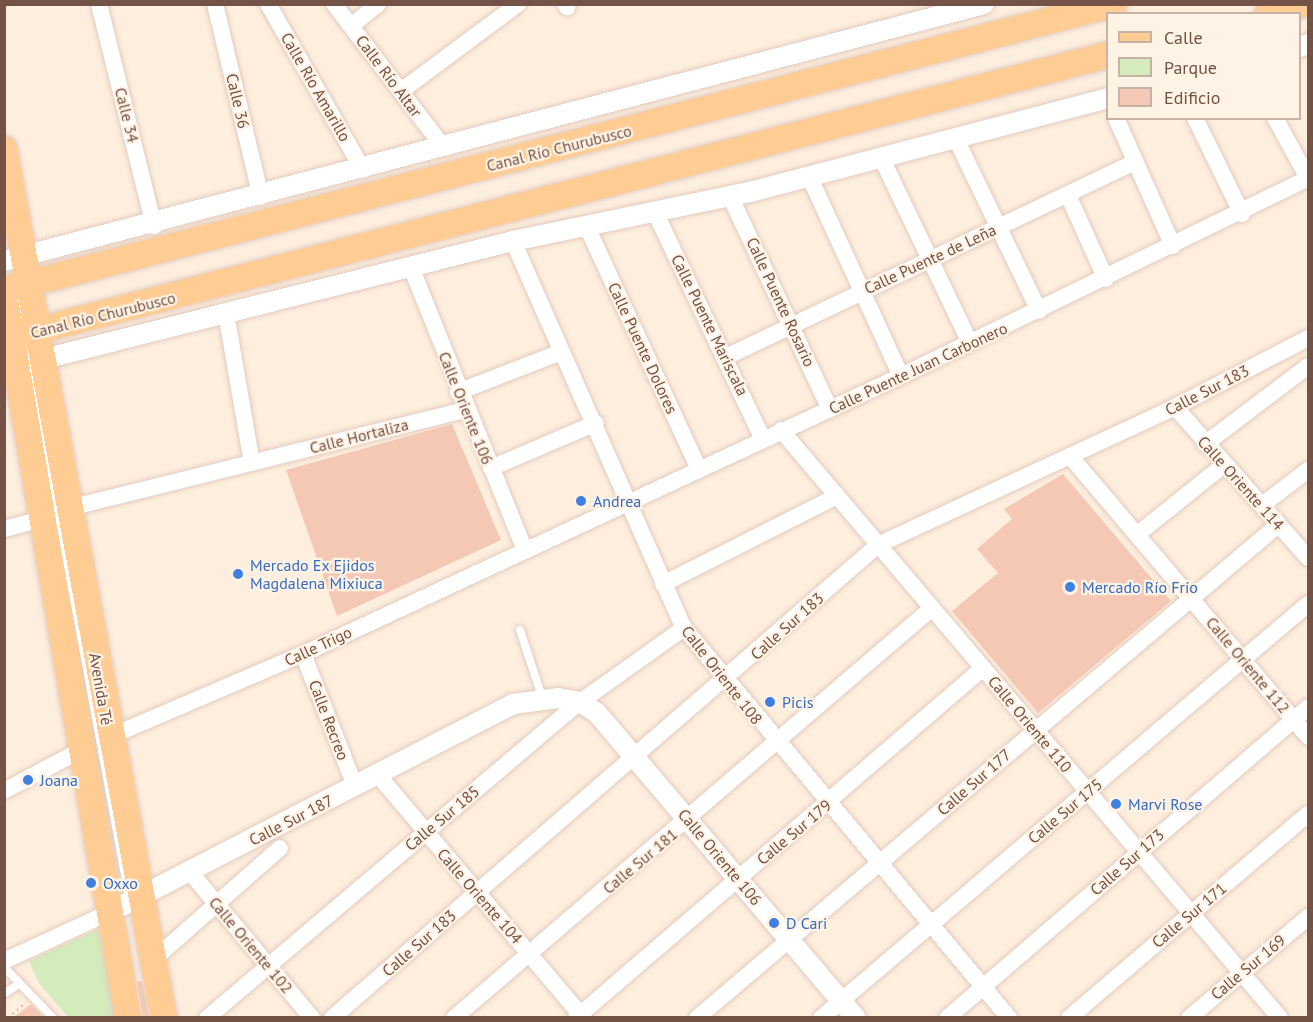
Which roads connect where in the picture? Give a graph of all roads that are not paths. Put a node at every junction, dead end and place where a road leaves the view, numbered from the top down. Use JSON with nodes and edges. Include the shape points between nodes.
{"nodes":[{"id":1,"x":99,"y":4,"type":"edge"},
{"id":2,"x":215,"y":4,"type":"edge"},
{"id":3,"x":268,"y":4,"type":"edge"},
{"id":4,"x":334,"y":4,"type":"edge"},
{"id":5,"x":378,"y":4,"type":"edge"},
{"id":6,"x":518,"y":4,"type":"edge"},
{"id":7,"x":984,"y":4,"type":"edge"},
{"id":8,"x":1114,"y":4,"type":"edge"},
{"id":9,"x":1302,"y":4,"type":"edge"},
{"id":10,"x":1275,"y":12,"type":"edge"},
{"id":11,"x":351,"y":26,"type":"junction"},
{"id":12,"x":1106,"y":56,"type":"edge"},
{"id":13,"x":401,"y":91,"type":"junction"},
{"id":14,"x":1106,"y":98,"type":"edge"},
{"id":15,"x":1117,"y":120,"type":"edge"},
{"id":16,"x":1196,"y":120,"type":"edge"},
{"id":17,"x":1276,"y":120,"type":"edge"},
{"id":18,"x":955,"y":137,"type":"junction"},
{"id":19,"x":444,"y":148,"type":"junction"},
{"id":20,"x":4,"y":149,"type":"edge"},
{"id":21,"x":881,"y":157,"type":"junction"},
{"id":22,"x":1135,"y":162,"type":"junction"},
{"id":23,"x":363,"y":170,"type":"junction"},
{"id":24,"x":809,"y":176,"type":"junction"},
{"id":25,"x":1308,"y":178,"type":"edge"},
{"id":26,"x":4,"y":195,"type":"edge"},
{"id":27,"x":1068,"y":195,"type":"junction"},
{"id":28,"x":730,"y":196,"type":"junction"},
{"id":29,"x":261,"y":197,"type":"junction"},
{"id":30,"x":655,"y":212,"type":"junction"},
{"id":31,"x":1242,"y":214,"type":"junction"},
{"id":32,"x":154,"y":226,"type":"junction"},
{"id":33,"x":587,"y":227,"type":"junction"},
{"id":34,"x":999,"y":227,"type":"junction"},
{"id":35,"x":513,"y":241,"type":"junction"},
{"id":36,"x":1173,"y":246,"type":"junction"},
{"id":37,"x":929,"y":260,"type":"junction"},
{"id":38,"x":411,"y":267,"type":"junction"},
{"id":39,"x":12,"y":272,"type":"edge"},
{"id":40,"x":1106,"y":279,"type":"junction"},
{"id":41,"x":861,"y":292,"type":"junction"},
{"id":42,"x":1039,"y":311,"type":"junction"},
{"id":43,"x":226,"y":313,"type":"junction"},
{"id":44,"x":794,"y":324,"type":"junction"},
{"id":45,"x":20,"y":335,"type":"edge"},
{"id":46,"x":1308,"y":338,"type":"edge"},
{"id":47,"x":970,"y":343,"type":"junction"},
{"id":48,"x":561,"y":352,"type":"junction"},
{"id":49,"x":726,"y":357,"type":"junction"},
{"id":50,"x":24,"y":364,"type":"edge"},
{"id":51,"x":1308,"y":366,"type":"edge"},
{"id":52,"x":901,"y":376,"type":"junction"},
{"id":53,"x":458,"y":392,"type":"junction"},
{"id":54,"x":1175,"y":407,"type":"junction"},
{"id":55,"x":830,"y":409,"type":"junction"},
{"id":56,"x":465,"y":410,"type":"junction"},
{"id":57,"x":596,"y":423,"type":"junction"},
{"id":58,"x":781,"y":430,"type":"junction"},
{"id":59,"x":763,"y":438,"type":"junction"},
{"id":60,"x":1204,"y":444,"type":"junction"},
{"id":61,"x":1070,"y":456,"type":"junction"},
{"id":62,"x":252,"y":463,"type":"junction"},
{"id":63,"x":1224,"y":465,"type":"junction"},
{"id":64,"x":491,"y":468,"type":"junction"},
{"id":65,"x":699,"y":469,"type":"junction"},
{"id":66,"x":1308,"y":470,"type":"edge"},
{"id":67,"x":837,"y":496,"type":"junction"},
{"id":68,"x":629,"y":501,"type":"junction"},
{"id":69,"x":1262,"y":506,"type":"junction"},
{"id":70,"x":69,"y":508,"type":"junction"},
{"id":71,"x":43,"y":519,"type":"junction"},
{"id":72,"x":1279,"y":524,"type":"junction"},
{"id":73,"x":4,"y":529,"type":"edge"},
{"id":74,"x":1139,"y":533,"type":"junction"},
{"id":75,"x":878,"y":545,"type":"junction"},
{"id":76,"x":524,"y":548,"type":"junction"},
{"id":77,"x":1308,"y":558,"type":"edge"},
{"id":78,"x":663,"y":584,"type":"junction"},
{"id":79,"x":1191,"y":598,"type":"junction"},
{"id":80,"x":1308,"y":604,"type":"edge"},
{"id":81,"x":932,"y":608,"type":"junction"},
{"id":82,"x":684,"y":628,"type":"junction"},
{"id":83,"x":520,"y":630,"type":"dead end"},
{"id":84,"x":303,"y":654,"type":"junction"},
{"id":85,"x":1244,"y":660,"type":"junction"},
{"id":86,"x":983,"y":668,"type":"junction"},
{"id":87,"x":724,"y":682,"type":"junction"},
{"id":88,"x":542,"y":697,"type":"junction"},
{"id":89,"x":580,"y":702,"type":"junction"},
{"id":90,"x":1308,"y":708,"type":"edge"},
{"id":91,"x":1294,"y":720,"type":"junction"},
{"id":92,"x":1034,"y":729,"type":"junction"},
{"id":93,"x":109,"y":737,"type":"junction"},
{"id":94,"x":1308,"y":737,"type":"edge"},
{"id":95,"x":776,"y":743,"type":"junction"},
{"id":96,"x":81,"y":750,"type":"junction"},
{"id":97,"x":637,"y":758,"type":"junction"},
{"id":98,"x":378,"y":775,"type":"junction"},
{"id":99,"x":355,"y":786,"type":"junction"},
{"id":100,"x":4,"y":791,"type":"edge"},
{"id":101,"x":1087,"y":792,"type":"junction"},
{"id":102,"x":828,"y":805,"type":"junction"},
{"id":103,"x":1308,"y":814,"type":"edge"},
{"id":104,"x":688,"y":819,"type":"junction"},
{"id":105,"x":426,"y":833,"type":"junction"},
{"id":106,"x":280,"y":848,"type":"dead end"},
{"id":107,"x":1138,"y":852,"type":"junction"},
{"id":108,"x":879,"y":864,"type":"junction"},
{"id":109,"x":190,"y":872,"type":"junction"},
{"id":110,"x":739,"y":878,"type":"junction"},
{"id":111,"x":477,"y":894,"type":"junction"},
{"id":112,"x":124,"y":901,"type":"junction"},
{"id":113,"x":216,"y":904,"type":"junction"},
{"id":114,"x":1190,"y":914,"type":"junction"},
{"id":115,"x":1308,"y":917,"type":"edge"},
{"id":116,"x":929,"y":925,"type":"junction"},
{"id":117,"x":789,"y":938,"type":"junction"},
{"id":118,"x":530,"y":954,"type":"junction"},
{"id":119,"x":153,"y":960,"type":"junction"},
{"id":120,"x":4,"y":961,"type":"edge"},
{"id":121,"x":268,"y":965,"type":"junction"},
{"id":122,"x":4,"y":967,"type":"edge"},
{"id":123,"x":1240,"y":973,"type":"junction"},
{"id":124,"x":19,"y":984,"type":"junction"},
{"id":125,"x":983,"y":987,"type":"junction"},
{"id":126,"x":4,"y":994,"type":"edge"},
{"id":127,"x":841,"y":1000,"type":"junction"},
{"id":128,"x":580,"y":1016,"type":"edge"},
{"id":129,"x":53,"y":1017,"type":"edge"},
{"id":130,"x":128,"y":1017,"type":"edge"},
{"id":131,"x":138,"y":1017,"type":"edge"},
{"id":132,"x":152,"y":1017,"type":"edge"},
{"id":133,"x":164,"y":1017,"type":"edge"},
{"id":134,"x":207,"y":1017,"type":"edge"},
{"id":135,"x":312,"y":1017,"type":"edge"},
{"id":136,"x":332,"y":1017,"type":"edge"},
{"id":137,"x":454,"y":1017,"type":"edge"},
{"id":138,"x":697,"y":1017,"type":"edge"},
{"id":139,"x":821,"y":1017,"type":"edge"},
{"id":140,"x":856,"y":1017,"type":"edge"},
{"id":141,"x":947,"y":1017,"type":"edge"},
{"id":142,"x":1009,"y":1017,"type":"edge"},
{"id":143,"x":1069,"y":1017,"type":"edge"},
{"id":144,"x":1189,"y":1017,"type":"edge"},
{"id":145,"x":1280,"y":1017,"type":"edge"}],
"edges":[{"from":1,"to":32,"type":"street","name":"Calle 34"},
{"from":2,"to":29,"type":"street","name":"Calle 36"},
{"from":3,"to":23,"type":"street","name":"Calle Río Amarillo"},
{"from":4,"to":11,"type":"street","name":"Calle Río Altar"},
{"from":5,"to":11,"type":"street"},
{"from":6,"to":13,"type":"street"},
{"from":7,"to":19,"type":"street","name":"Canal Río Churubusco"},
{"from":8,"to":39,"type":"main road","name":"Canal Río Churubusco"},
{"from":9,"to":10,"type":"main road"},
{"from":11,"to":13,"type":"street","name":"Calle Río Altar"},
{"from":12,"to":45,"type":"main road","name":"Canal Río Churubusco"},
{"from":13,"to":19,"type":"street","name":"Calle Río Altar"},
{"from":14,"to":18,"type":"street","name":"Canal Río Churubusco"},
{"from":15,"to":22,"type":"street"},
{"from":16,"to":31,"type":"street"},
{"from":17,"to":25,"type":"street"},
{"from":18,"to":21,"type":"street","name":"Canal Río Churubusco"},
{"from":18,"to":34,"type":"street"},
{"from":19,"to":23,"type":"street","name":"Canal Río Churubusco"},
{"from":20,"to":39,"type":"main road"},
{"from":21,"to":24,"type":"street","name":"Canal Río Churubusco"},
{"from":21,"to":37,"type":"street"},
{"from":22,"to":27,"type":"street","name":"Calle Puente de Leña"},
{"from":22,"to":36,"type":"street"},
{"from":23,"to":29,"type":"street","name":"Canal Río Churubusco"},
{"from":24,"to":28,"type":"street","name":"Canal Río Churubusco"},
{"from":24,"to":41,"type":"street"},
{"from":25,"to":31,"type":"street","name":"Calle Puente Juan Carbonero"},
{"from":26,"to":39,"type":"lane"},
{"from":27,"to":34,"type":"street","name":"Calle Puente de Leña"},
{"from":27,"to":40,"type":"street"},
{"from":28,"to":30,"type":"street","name":"Canal Río Churubusco"},
{"from":28,"to":44,"type":"street","name":"Calle Puente Rosario"},
{"from":29,"to":32,"type":"street","name":"Canal Río Churubusco"},
{"from":30,"to":33,"type":"street","name":"Canal Río Churubusco"},
{"from":30,"to":49,"type":"street","name":"Calle Puente Mariscala"},
{"from":31,"to":36,"type":"street","name":"Calle Puente Juan Carbonero"},
{"from":32,"to":39,"type":"street","name":"Canal Río Churubusco"},
{"from":33,"to":35,"type":"street","name":"Canal Río Churubusco"},
{"from":33,"to":65,"type":"street","name":"Calle Puente Dolores"},
{"from":34,"to":37,"type":"street","name":"Calle Puente de Leña"},
{"from":34,"to":42,"type":"street"},
{"from":35,"to":38,"type":"street","name":"Canal Río Churubusco"},
{"from":35,"to":48,"type":"street","name":"Calle Oriente 108"},
{"from":36,"to":40,"type":"street","name":"Calle Puente Juan Carbonero"},
{"from":37,"to":41,"type":"street","name":"Calle Puente de Leña"},
{"from":37,"to":47,"type":"street"},
{"from":38,"to":43,"type":"street","name":"Canal Río Churubusco"},
{"from":38,"to":53,"type":"street","name":"Calle Oriente 106"},
{"from":39,"to":45,"type":"main road"},
{"from":40,"to":42,"type":"street","name":"Calle Puente Juan Carbonero"},
{"from":41,"to":44,"type":"street","name":"Calle Puente de Leña"},
{"from":41,"to":52,"type":"street"},
{"from":42,"to":47,"type":"street","name":"Calle Puente Juan Carbonero"},
{"from":43,"to":50,"type":"street","name":"Canal Río Churubusco"},
{"from":43,"to":62,"type":"street"},
{"from":44,"to":49,"type":"street","name":"Calle Puente de Leña"},
{"from":44,"to":55,"type":"street","name":"Calle Puente Rosario"},
{"from":45,"to":50,"type":"main road"},
{"from":46,"to":54,"type":"street","name":"Calle Sur 183"},
{"from":47,"to":52,"type":"street","name":"Calle Puente Juan Carbonero"},
{"from":48,"to":53,"type":"street"},
{"from":48,"to":57,"type":"street","name":"Calle Oriente 108"},
{"from":49,"to":59,"type":"street","name":"Calle Puente Mariscala"},
{"from":50,"to":70,"type":"main road","name":"Avenida Té"},
{"from":50,"to":71,"type":"main road","name":"Avenida Té"},
{"from":50,"to":112,"type":"lane"},
{"from":51,"to":60,"type":"street"},
{"from":52,"to":55,"type":"street","name":"Calle Puente Juan Carbonero"},
{"from":53,"to":56,"type":"street","name":"Calle Oriente 106"},
{"from":54,"to":60,"type":"street","name":"Calle Oriente 114"},
{"from":54,"to":61,"type":"street","name":"Calle Sur 183"},
{"from":55,"to":58,"type":"street","name":"Calle Puente Juan Carbonero"},
{"from":56,"to":62,"type":"street","name":"Calle Hortaliza"},
{"from":56,"to":64,"type":"street","name":"Calle Oriente 106"},
{"from":57,"to":64,"type":"street"},
{"from":57,"to":68,"type":"street","name":"Calle Oriente 108"},
{"from":58,"to":59,"type":"street","name":"Calle Puente Juan Carbonero"},
{"from":58,"to":67,"type":"street","name":"Calle Oriente 110"},
{"from":59,"to":65,"type":"street","name":"Calle Puente Juan Carbonero"},
{"from":60,"to":63,"type":"street","name":"Calle Oriente 114"},
{"from":61,"to":74,"type":"street","name":"Calle Oriente 112"},
{"from":61,"to":75,"type":"street","name":"Calle Sur 183"},
{"from":62,"to":70,"type":"street","name":"Calle Hortaliza"},
{"from":63,"to":69,"type":"street","name":"Calle Oriente 114"},
{"from":63,"to":74,"type":"street"},
{"from":64,"to":76,"type":"street","name":"Calle Oriente 106"},
{"from":65,"to":68,"type":"street","name":"Calle Puente Juan Carbonero"},
{"from":66,"to":69,"type":"street"},
{"from":67,"to":75,"type":"street","name":"Calle Oriente 110"},
{"from":67,"to":78,"type":"street"},
{"from":68,"to":76,"type":"street","name":"Calle Puente Juan Carbonero"},
{"from":68,"to":78,"type":"street","name":"Calle Oriente 108"},
{"from":69,"to":72,"type":"street","name":"Calle Oriente 114"},
{"from":70,"to":93,"type":"main road","name":"Avenida Té"},
{"from":71,"to":73,"type":"street"},
{"from":71,"to":96,"type":"main road","name":"Avenida Té"},
{"from":72,"to":77,"type":"street","name":"Calle Oriente 114"},
{"from":72,"to":79,"type":"street","name":"Calle Sur 177"},
{"from":74,"to":79,"type":"street","name":"Calle Oriente 112"},
{"from":75,"to":81,"type":"street","name":"Calle Oriente 110"},
{"from":75,"to":87,"type":"street","name":"Calle Sur 183"},
{"from":76,"to":84,"type":"street","name":"Calle Trigo"},
{"from":78,"to":82,"type":"street","name":"Calle Oriente 108"},
{"from":79,"to":85,"type":"street","name":"Calle Oriente 112"},
{"from":79,"to":92,"type":"street","name":"Calle Sur 177"},
{"from":80,"to":85,"type":"street","name":"Calle Sur 175"},
{"from":81,"to":86,"type":"street","name":"Calle Oriente 110"},
{"from":81,"to":95,"type":"street","name":"Calle Sur 181"},
{"from":82,"to":87,"type":"street","name":"Calle Oriente 108"},
{"from":82,"to":89,"type":"street","name":"Calle Sur 185"},
{"from":83,"to":88,"type":"lane"},
{"from":84,"to":93,"type":"street","name":"Calle Trigo"},
{"from":84,"to":99,"type":"street","name":"Calle Recreo"},
{"from":85,"to":91,"type":"street","name":"Calle Oriente 112"},
{"from":85,"to":101,"type":"street","name":"Calle Sur 175"},
{"from":86,"to":92,"type":"street","name":"Calle Oriente 110"},
{"from":86,"to":102,"type":"street","name":"Calle Sur 179"},
{"from":87,"to":95,"type":"street","name":"Calle Oriente 108"},
{"from":87,"to":97,"type":"street","name":"Calle Sur 183"},
{"from":88,"to":89,"type":"street","name":"Calle Sur 187"},
{"from":88,"to":98,"type":"street","name":"Calle Sur 187","via":[[513,704]]},
{"from":89,"to":97,"type":"street","name":"Calle Oriente 106"},
{"from":89,"to":105,"type":"street","name":"Calle Sur 185"},
{"from":90,"to":91,"type":"street","name":"Calle Sur 173"},
{"from":91,"to":94,"type":"street","name":"Calle Oriente 112"},
{"from":91,"to":107,"type":"street","name":"Calle Sur 173"},
{"from":92,"to":101,"type":"street","name":"Calle Oriente 110"},
{"from":92,"to":108,"type":"street","name":"Calle Sur 177"},
{"from":93,"to":112,"type":"main road","name":"Avenida Té"},
{"from":95,"to":102,"type":"street","name":"Calle Oriente 108"},
{"from":95,"to":104,"type":"street","name":"Calle Sur 181"},
{"from":96,"to":100,"type":"street"},
{"from":96,"to":112,"type":"main road","name":"Avenida Té"},
{"from":97,"to":104,"type":"street","name":"Calle Oriente 106"},
{"from":97,"to":111,"type":"street","name":"Calle Sur 183"},
{"from":98,"to":99,"type":"street","name":"Calle Sur 187"},
{"from":98,"to":105,"type":"street","name":"Calle Oriente 104"},
{"from":99,"to":109,"type":"street","name":"Calle Sur 187"},
{"from":101,"to":107,"type":"street","name":"Calle Oriente 110"},
{"from":101,"to":116,"type":"street","name":"Calle Sur 175"},
{"from":102,"to":108,"type":"street","name":"Calle Oriente 108"},
{"from":102,"to":110,"type":"street","name":"Calle Sur 179"},
{"from":103,"to":114,"type":"street","name":"Calle Sur 171"},
{"from":104,"to":110,"type":"street","name":"Calle Oriente 106"},
{"from":104,"to":118,"type":"street","name":"Calle Sur 181"},
{"from":105,"to":111,"type":"street","name":"Calle Oriente 104"},
{"from":105,"to":121,"type":"street","name":"Calle Sur 185"},
{"from":106,"to":113,"type":"street","name":"Calle Sur 187"},
{"from":107,"to":114,"type":"street","name":"Calle Oriente 110"},
{"from":107,"to":125,"type":"street","name":"Calle Sur 173"},
{"from":108,"to":116,"type":"street","name":"Calle Oriente 108"},
{"from":108,"to":117,"type":"street","name":"Calle Sur 177"},
{"from":109,"to":112,"type":"street","name":"Calle Sur 187"},
{"from":109,"to":113,"type":"street","name":"Calle Oriente 102"},
{"from":110,"to":117,"type":"street","name":"Calle Oriente 106"},
{"from":110,"to":128,"type":"street","name":"Calle Sur 179"},
{"from":111,"to":118,"type":"street","name":"Calle Oriente 104"},
{"from":111,"to":136,"type":"street","name":"Calle Sur 183"},
{"from":112,"to":119,"type":"main road","name":"Avenida Té"},
{"from":112,"to":120,"type":"street","name":"Calle Sur 187"},
{"from":112,"to":130,"type":"main road","name":"Avenida Té"},
{"from":112,"to":131,"type":"lane"},
{"from":112,"to":132,"type":"lane"},
{"from":113,"to":119,"type":"street","name":"Calle Sur 187"},
{"from":113,"to":121,"type":"street","name":"Calle Oriente 102"},
{"from":114,"to":123,"type":"street","name":"Calle Oriente 110"},
{"from":114,"to":143,"type":"street","name":"Calle Sur 171"},
{"from":115,"to":123,"type":"street","name":"Calle Sur 169"},
{"from":116,"to":125,"type":"street","name":"Calle Oriente 108"},
{"from":116,"to":127,"type":"street","name":"Calle Sur 175"},
{"from":117,"to":127,"type":"street","name":"Calle Oriente 106"},
{"from":117,"to":138,"type":"street","name":"Calle Sur 177"},
{"from":118,"to":128,"type":"street","name":"Calle Oriente 104"},
{"from":118,"to":137,"type":"street","name":"Calle Sur 181"},
{"from":119,"to":133,"type":"main road","name":"Avenida Té"},
{"from":121,"to":134,"type":"street","name":"Calle Sur 185"},
{"from":121,"to":135,"type":"street","name":"Calle Oriente 102"},
{"from":122,"to":124,"type":"lane"},
{"from":123,"to":144,"type":"street","name":"Calle Sur 169"},
{"from":123,"to":145,"type":"street","name":"Calle Oriente 110"},
{"from":124,"to":126,"type":"lane"},
{"from":124,"to":129,"type":"lane"},
{"from":125,"to":141,"type":"street","name":"Calle Sur 173"},
{"from":125,"to":142,"type":"street","name":"Calle Oriente 108"},
{"from":127,"to":139,"type":"street","name":"Calle Sur 175"},
{"from":127,"to":140,"type":"street","name":"Calle Oriente 106"}]}
